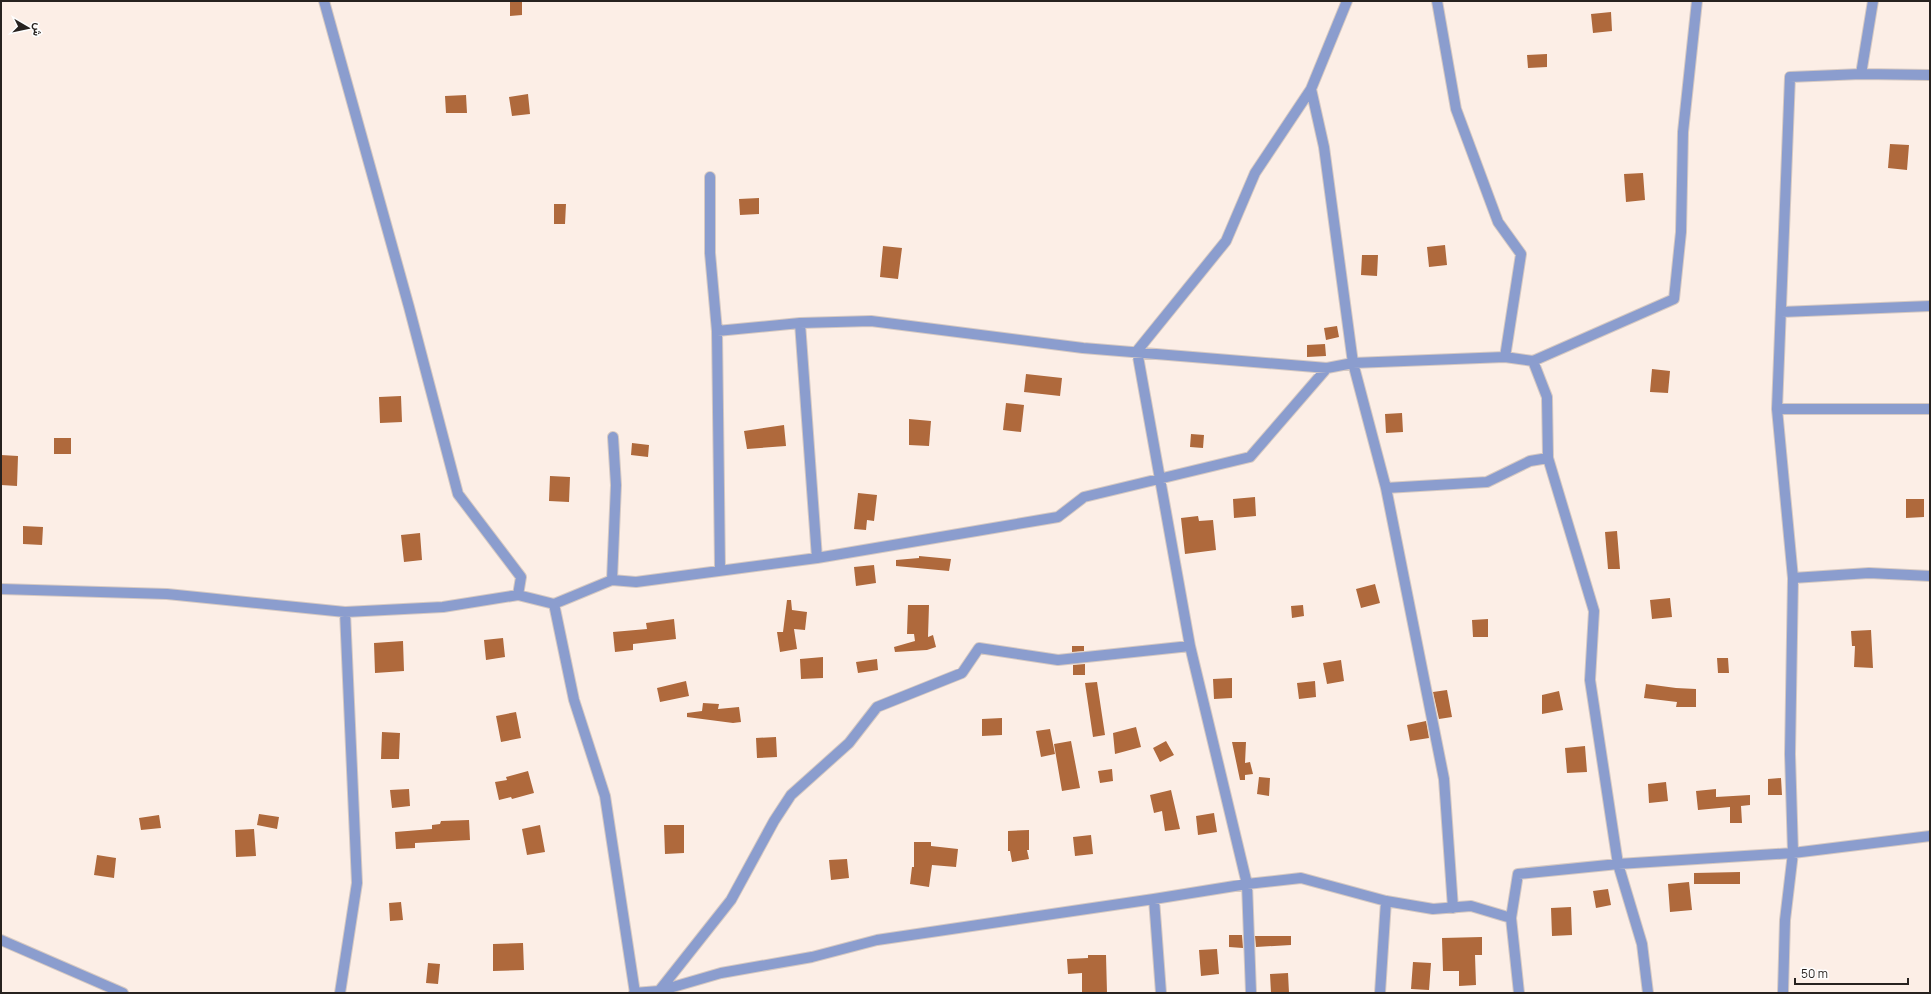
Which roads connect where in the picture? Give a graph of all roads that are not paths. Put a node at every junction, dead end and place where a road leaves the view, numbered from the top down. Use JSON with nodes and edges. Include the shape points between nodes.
{"nodes":[{"id":1,"x":324,"y":1,"type":"edge"},
{"id":2,"x":1347,"y":1,"type":"edge"},
{"id":3,"x":1437,"y":1,"type":"edge"},
{"id":4,"x":1697,"y":1,"type":"edge"},
{"id":5,"x":1874,"y":1,"type":"edge"},
{"id":6,"x":1861,"y":74,"type":"junction"},
{"id":7,"x":1930,"y":75,"type":"edge"},
{"id":8,"x":1311,"y":89,"type":"junction"},
{"id":9,"x":710,"y":177,"type":"dead end"},
{"id":10,"x":1930,"y":306,"type":"edge"},
{"id":11,"x":1781,"y":312,"type":"junction"},
{"id":12,"x":800,"y":323,"type":"junction"},
{"id":13,"x":718,"y":331,"type":"junction"},
{"id":14,"x":1138,"y":351,"type":"junction"},
{"id":15,"x":1505,"y":357,"type":"junction"},
{"id":16,"x":1533,"y":361,"type":"junction"},
{"id":17,"x":1353,"y":363,"type":"junction"},
{"id":18,"x":1327,"y":368,"type":"junction"},
{"id":19,"x":1777,"y":409,"type":"junction"},
{"id":20,"x":1930,"y":410,"type":"edge"},
{"id":21,"x":613,"y":437,"type":"dead end"},
{"id":22,"x":1548,"y":458,"type":"junction"},
{"id":23,"x":1160,"y":479,"type":"junction"},
{"id":24,"x":1386,"y":488,"type":"junction"},
{"id":25,"x":816,"y":558,"type":"junction"},
{"id":26,"x":720,"y":570,"type":"junction"},
{"id":27,"x":1930,"y":576,"type":"edge"},
{"id":28,"x":1793,"y":578,"type":"junction"},
{"id":29,"x":612,"y":580,"type":"junction"},
{"id":30,"x":1,"y":589,"type":"edge"},
{"id":31,"x":518,"y":595,"type":"junction"},
{"id":32,"x":554,"y":604,"type":"junction"},
{"id":33,"x":345,"y":612,"type":"junction"},
{"id":34,"x":1190,"y":646,"type":"junction"},
{"id":35,"x":1930,"y":836,"type":"edge"},
{"id":36,"x":1793,"y":853,"type":"junction"},
{"id":37,"x":1618,"y":864,"type":"junction"},
{"id":38,"x":1247,"y":884,"type":"junction"},
{"id":39,"x":1154,"y":900,"type":"junction"},
{"id":40,"x":1386,"y":901,"type":"junction"},
{"id":41,"x":1453,"y":908,"type":"junction"},
{"id":42,"x":1511,"y":918,"type":"junction"},
{"id":43,"x":1,"y":940,"type":"edge"},
{"id":44,"x":659,"y":991,"type":"junction"},
{"id":45,"x":123,"y":993,"type":"edge"},
{"id":46,"x":340,"y":993,"type":"edge"},
{"id":47,"x":634,"y":993,"type":"edge"},
{"id":48,"x":1161,"y":993,"type":"edge"},
{"id":49,"x":1251,"y":993,"type":"edge"},
{"id":50,"x":1380,"y":993,"type":"edge"},
{"id":51,"x":1519,"y":993,"type":"edge"},
{"id":52,"x":1648,"y":993,"type":"edge"},
{"id":53,"x":1783,"y":993,"type":"edge"}],
"edges":[{"from":1,"to":31,"type":"street","via":[[458,494],[521,577]]},
{"from":2,"to":8,"type":"street"},
{"from":3,"to":15,"type":"street","via":[[1456,109],[1498,222],[1521,254]]},
{"from":4,"to":16,"type":"street","via":[[1683,132],[1682,232],[1674,299]]},
{"from":5,"to":6,"type":"street"},
{"from":6,"to":7,"type":"street"},
{"from":6,"to":11,"type":"street","via":[[1790,77]]},
{"from":8,"to":14,"type":"street","via":[[1255,173],[1226,241]]},
{"from":8,"to":17,"type":"street","via":[[1324,148]]},
{"from":9,"to":13,"type":"street","via":[[710,253]]},
{"from":10,"to":11,"type":"street"},
{"from":11,"to":19,"type":"street"},
{"from":12,"to":13,"type":"street"},
{"from":12,"to":14,"type":"street","via":[[871,321],[1083,348]]},
{"from":12,"to":25,"type":"street"},
{"from":13,"to":26,"type":"street"},
{"from":14,"to":18,"type":"street"},
{"from":14,"to":23,"type":"street"},
{"from":15,"to":16,"type":"street"},
{"from":15,"to":17,"type":"street"},
{"from":16,"to":22,"type":"street","via":[[1547,398]]},
{"from":17,"to":18,"type":"street"},
{"from":17,"to":24,"type":"street"},
{"from":18,"to":23,"type":"street","via":[[1250,457]]},
{"from":19,"to":20,"type":"street"},
{"from":19,"to":28,"type":"street"},
{"from":21,"to":29,"type":"street","via":[[616,485]]},
{"from":22,"to":24,"type":"street","via":[[1530,461],[1487,482]]},
{"from":22,"to":37,"type":"street","via":[[1594,611],[1590,680]]},
{"from":23,"to":25,"type":"street","via":[[1084,497],[1058,517]]},
{"from":23,"to":34,"type":"street"},
{"from":24,"to":41,"type":"street","via":[[1444,779]]},
{"from":25,"to":26,"type":"street"},
{"from":26,"to":29,"type":"street","via":[[636,582]]},
{"from":27,"to":28,"type":"street","via":[[1869,573]]},
{"from":28,"to":36,"type":"street","via":[[1790,754]]},
{"from":29,"to":32,"type":"street"},
{"from":30,"to":33,"type":"street","via":[[167,594]]},
{"from":31,"to":32,"type":"street"},
{"from":31,"to":33,"type":"street","via":[[443,607]]},
{"from":32,"to":47,"type":"street","via":[[574,700],[605,796]]},
{"from":33,"to":46,"type":"street","via":[[358,883]]},
{"from":34,"to":38,"type":"street"},
{"from":34,"to":44,"type":"street","via":[[1058,660],[979,648],[962,673],[877,707],[849,743],[791,794],[731,900]]},
{"from":35,"to":36,"type":"street"},
{"from":36,"to":37,"type":"street"},
{"from":36,"to":53,"type":"street","via":[[1785,920]]},
{"from":37,"to":42,"type":"street","via":[[1518,874]]},
{"from":37,"to":52,"type":"street","via":[[1642,944]]},
{"from":38,"to":39,"type":"street"},
{"from":38,"to":40,"type":"street","via":[[1302,878]]},
{"from":38,"to":49,"type":"street"},
{"from":39,"to":44,"type":"street","via":[[876,940],[812,957],[720,973]]},
{"from":39,"to":48,"type":"street"},
{"from":40,"to":41,"type":"street","via":[[1433,910]]},
{"from":40,"to":50,"type":"street"},
{"from":41,"to":42,"type":"street","via":[[1471,906]]},
{"from":42,"to":51,"type":"street"},
{"from":43,"to":45,"type":"street"},
{"from":44,"to":47,"type":"street"}]}
